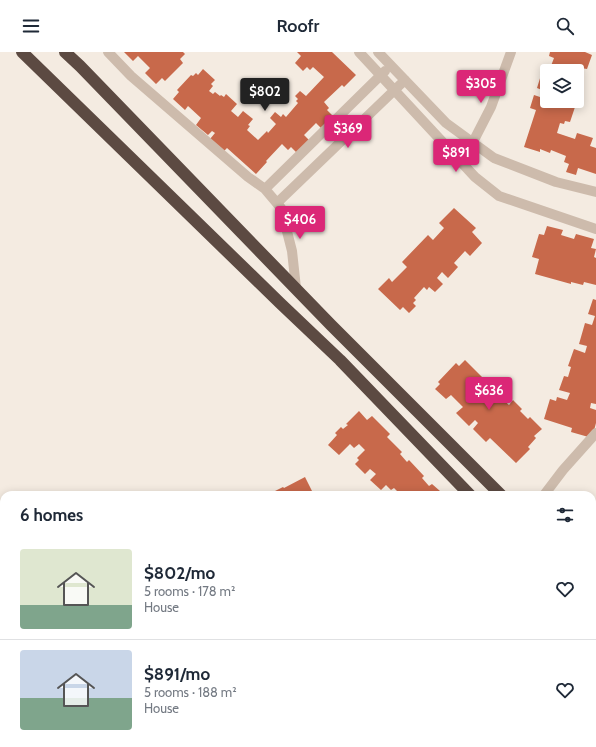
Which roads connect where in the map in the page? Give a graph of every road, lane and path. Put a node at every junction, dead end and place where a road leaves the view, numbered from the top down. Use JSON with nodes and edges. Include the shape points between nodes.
{"nodes":[{"id":1,"x":22,"y":52,"type":"edge"},
{"id":2,"x":65,"y":52,"type":"edge"},
{"id":3,"x":108,"y":52,"type":"edge"},
{"id":4,"x":359,"y":52,"type":"edge"},
{"id":5,"x":378,"y":52,"type":"edge"},
{"id":6,"x":511,"y":52,"type":"edge"},
{"id":7,"x":391,"y":65,"type":"junction"},
{"id":8,"x":380,"y":75,"type":"junction"},
{"id":9,"x":405,"y":80,"type":"junction"},
{"id":10,"x":394,"y":90,"type":"junction"},
{"id":11,"x":473,"y":142,"type":"junction"},
{"id":12,"x":460,"y":161,"type":"junction"},
{"id":13,"x":265,"y":190,"type":"junction"},
{"id":14,"x":596,"y":192,"type":"edge"},
{"id":15,"x":276,"y":203,"type":"junction"},
{"id":16,"x":596,"y":229,"type":"edge"},
{"id":17,"x":296,"y":288,"type":"junction"},
{"id":18,"x":596,"y":433,"type":"edge"},
{"id":19,"x":466,"y":491,"type":"edge"},
{"id":20,"x":497,"y":491,"type":"edge"},
{"id":21,"x":547,"y":491,"type":"edge"}],
"edges":[{"from":1,"to":19,"type":"highway","via":[[340,360]]},
{"from":2,"to":17,"type":"highway"},
{"from":3,"to":13,"type":"street","via":[[131,76]]},
{"from":4,"to":8,"type":"street"},
{"from":5,"to":7,"type":"street"},
{"from":6,"to":11,"type":"street","via":[[491,107]]},
{"from":7,"to":8,"type":"street"},
{"from":7,"to":9,"type":"street"},
{"from":8,"to":10,"type":"street"},
{"from":8,"to":13,"type":"street"},
{"from":9,"to":10,"type":"street"},
{"from":9,"to":11,"type":"street","via":[[446,123]]},
{"from":10,"to":12,"type":"street"},
{"from":10,"to":15,"type":"street"},
{"from":11,"to":12,"type":"street"},
{"from":11,"to":14,"type":"street","via":[[494,158],[556,182]]},
{"from":12,"to":16,"type":"street","via":[[499,196]]},
{"from":13,"to":15,"type":"street"},
{"from":15,"to":17,"type":"street","via":[[281,208],[292,251]]},
{"from":17,"to":20,"type":"highway"},
{"from":18,"to":21,"type":"street"}]}
